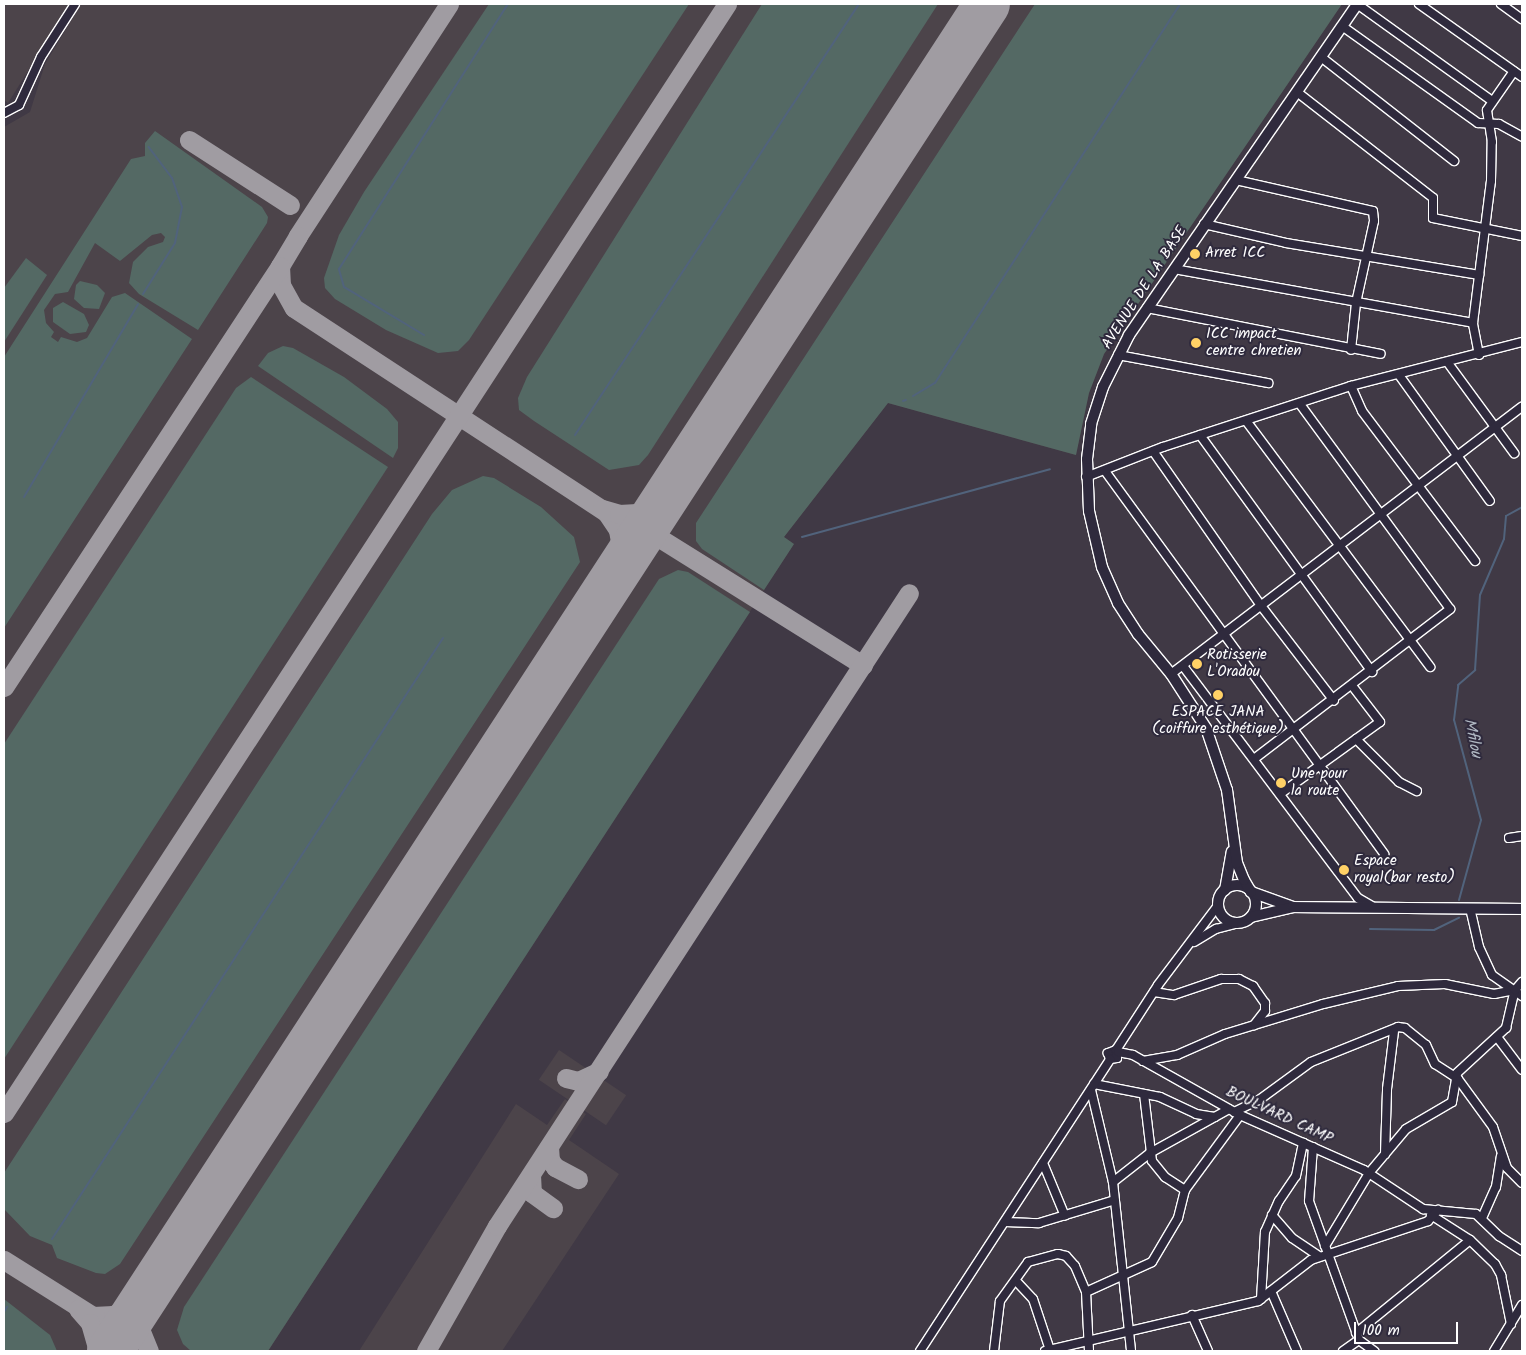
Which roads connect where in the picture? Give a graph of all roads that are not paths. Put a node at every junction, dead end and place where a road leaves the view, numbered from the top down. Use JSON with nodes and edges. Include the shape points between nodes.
{"nodes":[{"id":1,"x":75,"y":4,"type":"edge"},
{"id":2,"x":1357,"y":4,"type":"edge"},
{"id":3,"x":1419,"y":4,"type":"edge"},
{"id":4,"x":1501,"y":4,"type":"edge"},
{"id":5,"x":1522,"y":19,"type":"edge"},
{"id":6,"x":1342,"y":26,"type":"junction"},
{"id":7,"x":1321,"y":57,"type":"junction"},
{"id":8,"x":1514,"y":71,"type":"junction"},
{"id":9,"x":1522,"y":77,"type":"edge"},
{"id":10,"x":1297,"y":92,"type":"junction"},
{"id":11,"x":1492,"y":101,"type":"junction"},
{"id":12,"x":4,"y":113,"type":"edge"},
{"id":13,"x":1488,"y":122,"type":"junction"},
{"id":14,"x":1522,"y":137,"type":"edge"},
{"id":15,"x":1454,"y":161,"type":"dead end"},
{"id":16,"x":1236,"y":180,"type":"junction"},
{"id":17,"x":1204,"y":224,"type":"junction"},
{"id":18,"x":1485,"y":228,"type":"junction"},
{"id":19,"x":1522,"y":236,"type":"edge"},
{"id":20,"x":1365,"y":256,"type":"junction"},
{"id":21,"x":1174,"y":269,"type":"junction"},
{"id":22,"x":1479,"y":275,"type":"junction"},
{"id":23,"x":1356,"y":303,"type":"junction"},
{"id":24,"x":1146,"y":308,"type":"junction"},
{"id":25,"x":1473,"y":323,"type":"junction"},
{"id":26,"x":1522,"y":342,"type":"edge"},
{"id":27,"x":1351,"y":350,"type":"junction"},
{"id":28,"x":1118,"y":354,"type":"junction"},
{"id":29,"x":1380,"y":354,"type":"dead end"},
{"id":30,"x":1479,"y":356,"type":"junction"},
{"id":31,"x":1448,"y":363,"type":"junction"},
{"id":32,"x":1399,"y":375,"type":"junction"},
{"id":33,"x":1268,"y":383,"type":"dead end"},
{"id":34,"x":1352,"y":386,"type":"junction"},
{"id":35,"x":1300,"y":404,"type":"junction"},
{"id":36,"x":1522,"y":407,"type":"edge"},
{"id":37,"x":1246,"y":422,"type":"junction"},
{"id":38,"x":1497,"y":428,"type":"junction"},
{"id":39,"x":1200,"y":435,"type":"junction"},
{"id":40,"x":1153,"y":451,"type":"junction"},
{"id":41,"x":1514,"y":453,"type":"dead end"},
{"id":42,"x":1460,"y":456,"type":"junction"},
{"id":43,"x":1105,"y":471,"type":"junction"},
{"id":44,"x":1086,"y":477,"type":"junction"},
{"id":45,"x":1420,"y":486,"type":"junction"},
{"id":46,"x":1490,"y":501,"type":"dead end"},
{"id":47,"x":1382,"y":516,"type":"junction"},
{"id":48,"x":1340,"y":548,"type":"junction"},
{"id":49,"x":1475,"y":561,"type":"dead end"},
{"id":50,"x":1302,"y":576,"type":"junction"},
{"id":51,"x":1262,"y":607,"type":"junction"},
{"id":52,"x":1225,"y":634,"type":"junction"},
{"id":53,"x":1410,"y":639,"type":"junction"},
{"id":54,"x":1183,"y":666,"type":"junction"},
{"id":55,"x":1430,"y":667,"type":"dead end"},
{"id":56,"x":1372,"y":672,"type":"junction"},
{"id":57,"x":1171,"y":674,"type":"junction"},
{"id":58,"x":1353,"y":687,"type":"junction"},
{"id":59,"x":1334,"y":701,"type":"junction"},
{"id":60,"x":1294,"y":730,"type":"junction"},
{"id":61,"x":1356,"y":739,"type":"junction"},
{"id":62,"x":1254,"y":758,"type":"junction"},
{"id":63,"x":1320,"y":765,"type":"junction"},
{"id":64,"x":1417,"y":791,"type":"dead end"},
{"id":65,"x":1280,"y":794,"type":"junction"},
{"id":66,"x":1233,"y":836,"type":"junction"},
{"id":67,"x":1522,"y":836,"type":"edge"},
{"id":68,"x":1509,"y":838,"type":"dead end"},
{"id":69,"x":1384,"y":854,"type":"dead end"},
{"id":70,"x":1225,"y":890,"type":"junction"},
{"id":71,"x":1252,"y":892,"type":"junction"},
{"id":72,"x":1218,"y":904,"type":"junction"},
{"id":73,"x":1372,"y":906,"type":"junction"},
{"id":74,"x":1293,"y":907,"type":"junction"},
{"id":75,"x":1470,"y":908,"type":"junction"},
{"id":76,"x":1522,"y":909,"type":"edge"},
{"id":77,"x":1251,"y":917,"type":"junction"},
{"id":78,"x":1240,"y":923,"type":"junction"},
{"id":79,"x":1188,"y":946,"type":"junction"},
{"id":80,"x":1522,"y":982,"type":"edge"},
{"id":81,"x":1515,"y":990,"type":"junction"},
{"id":82,"x":1154,"y":992,"type":"junction"},
{"id":83,"x":1522,"y":996,"type":"edge"},
{"id":84,"x":1254,"y":1025,"type":"junction"},
{"id":85,"x":1394,"y":1031,"type":"junction"},
{"id":86,"x":1497,"y":1037,"type":"junction"},
{"id":87,"x":1117,"y":1051,"type":"junction"},
{"id":88,"x":1144,"y":1061,"type":"junction"},
{"id":89,"x":1522,"y":1070,"type":"edge"},
{"id":90,"x":1458,"y":1079,"type":"junction"},
{"id":91,"x":1093,"y":1087,"type":"junction"},
{"id":92,"x":1144,"y":1094,"type":"junction"},
{"id":93,"x":1234,"y":1112,"type":"junction"},
{"id":94,"x":1215,"y":1117,"type":"junction"},
{"id":95,"x":1303,"y":1143,"type":"junction"},
{"id":96,"x":1313,"y":1147,"type":"junction"},
{"id":97,"x":1150,"y":1153,"type":"junction"},
{"id":98,"x":1385,"y":1154,"type":"junction"},
{"id":99,"x":1501,"y":1156,"type":"junction"},
{"id":100,"x":1043,"y":1163,"type":"junction"},
{"id":101,"x":1369,"y":1173,"type":"junction"},
{"id":102,"x":1113,"y":1182,"type":"junction"},
{"id":103,"x":1522,"y":1183,"type":"edge"},
{"id":104,"x":1185,"y":1190,"type":"junction"},
{"id":105,"x":1114,"y":1200,"type":"junction"},
{"id":106,"x":1427,"y":1209,"type":"junction"},
{"id":107,"x":1438,"y":1210,"type":"junction"},
{"id":108,"x":1272,"y":1215,"type":"junction"},
{"id":109,"x":1065,"y":1216,"type":"junction"},
{"id":110,"x":1434,"y":1218,"type":"junction"},
{"id":111,"x":1482,"y":1218,"type":"junction"},
{"id":112,"x":1005,"y":1222,"type":"junction"},
{"id":113,"x":1470,"y":1240,"type":"junction"},
{"id":114,"x":1326,"y":1249,"type":"junction"},
{"id":115,"x":1522,"y":1251,"type":"edge"},
{"id":116,"x":1319,"y":1256,"type":"junction"},
{"id":117,"x":1122,"y":1277,"type":"junction"},
{"id":118,"x":1017,"y":1282,"type":"junction"},
{"id":119,"x":1271,"y":1291,"type":"junction"},
{"id":120,"x":1086,"y":1292,"type":"junction"},
{"id":121,"x":1261,"y":1299,"type":"junction"},
{"id":122,"x":1522,"y":1306,"type":"edge"},
{"id":123,"x":1192,"y":1315,"type":"junction"},
{"id":124,"x":1511,"y":1324,"type":"junction"},
{"id":125,"x":1128,"y":1329,"type":"junction"},
{"id":126,"x":1357,"y":1337,"type":"junction"},
{"id":127,"x":1089,"y":1340,"type":"junction"},
{"id":128,"x":920,"y":1351,"type":"edge"},
{"id":129,"x":994,"y":1351,"type":"edge"},
{"id":130,"x":1047,"y":1351,"type":"edge"},
{"id":131,"x":1089,"y":1351,"type":"edge"},
{"id":132,"x":1131,"y":1351,"type":"edge"},
{"id":133,"x":1208,"y":1351,"type":"edge"},
{"id":134,"x":1297,"y":1351,"type":"edge"},
{"id":135,"x":1343,"y":1351,"type":"edge"},
{"id":136,"x":1374,"y":1351,"type":"edge"},
{"id":137,"x":1494,"y":1351,"type":"edge"}],
"edges":[{"from":1,"to":12,"type":"street","via":[[41,57],[19,105]]},
{"from":2,"to":6,"type":"main road","name":"AVENUE DE LA BASE"},
{"from":2,"to":11,"type":"street"},
{"from":3,"to":8,"type":"street"},
{"from":4,"to":5,"type":"street"},
{"from":6,"to":7,"type":"main road","name":"AVENUE DE LA BASE"},
{"from":6,"to":13,"type":"street","via":[[1478,123]]},
{"from":7,"to":10,"type":"main road","name":"AVENUE DE LA BASE"},
{"from":7,"to":15,"type":"street"},
{"from":8,"to":9,"type":"street"},
{"from":8,"to":11,"type":"street"},
{"from":10,"to":16,"type":"main road","name":"AVENUE DE LA BASE"},
{"from":10,"to":18,"type":"street","via":[[1433,198],[1433,218]]},
{"from":11,"to":13,"type":"street"},
{"from":13,"to":14,"type":"street"},
{"from":13,"to":18,"type":"street","via":[[1492,142]]},
{"from":16,"to":17,"type":"main road","name":"AVENUE DE LA BASE"},
{"from":16,"to":20,"type":"street","via":[[1368,207],[1375,216]]},
{"from":17,"to":20,"type":"street"},
{"from":17,"to":21,"type":"main road","name":"AVENUE DE LA BASE"},
{"from":18,"to":19,"type":"street"},
{"from":18,"to":22,"type":"street"},
{"from":20,"to":22,"type":"street"},
{"from":20,"to":23,"type":"street"},
{"from":21,"to":23,"type":"street"},
{"from":21,"to":24,"type":"main road","name":"AVENUE DE LA BASE"},
{"from":22,"to":25,"type":"street"},
{"from":23,"to":25,"type":"street"},
{"from":23,"to":27,"type":"street"},
{"from":24,"to":27,"type":"street"},
{"from":24,"to":28,"type":"main road","name":"AVENUE DE LA BASE"},
{"from":25,"to":30,"type":"street"},
{"from":26,"to":30,"type":"street"},
{"from":27,"to":29,"type":"street"},
{"from":28,"to":33,"type":"street"},
{"from":28,"to":44,"type":"main road","name":"AVENUE DE LA BASE","via":[[1091,424]]},
{"from":30,"to":31,"type":"street"},
{"from":31,"to":32,"type":"street"},
{"from":31,"to":38,"type":"street"},
{"from":32,"to":34,"type":"street"},
{"from":32,"to":42,"type":"street"},
{"from":34,"to":35,"type":"street"},
{"from":34,"to":45,"type":"street","via":[[1362,411]]},
{"from":35,"to":37,"type":"street"},
{"from":35,"to":47,"type":"street"},
{"from":36,"to":38,"type":"street"},
{"from":37,"to":39,"type":"street"},
{"from":37,"to":48,"type":"street"},
{"from":38,"to":41,"type":"street"},
{"from":38,"to":42,"type":"street"},
{"from":39,"to":40,"type":"street"},
{"from":39,"to":50,"type":"street"},
{"from":40,"to":43,"type":"street"},
{"from":40,"to":51,"type":"street"},
{"from":42,"to":45,"type":"street"},
{"from":42,"to":46,"type":"street"},
{"from":43,"to":44,"type":"street"},
{"from":43,"to":52,"type":"street"},
{"from":44,"to":57,"type":"main road","name":"AVENUE DE LA BASE","via":[[1094,540],[1110,586],[1138,634]]},
{"from":45,"to":47,"type":"street"},
{"from":45,"to":49,"type":"street"},
{"from":47,"to":48,"type":"street"},
{"from":47,"to":53,"type":"street","via":[[1450,607]]},
{"from":48,"to":50,"type":"street"},
{"from":48,"to":53,"type":"street"},
{"from":50,"to":51,"type":"street"},
{"from":50,"to":56,"type":"street"},
{"from":51,"to":52,"type":"street"},
{"from":51,"to":59,"type":"street"},
{"from":52,"to":54,"type":"street"},
{"from":52,"to":60,"type":"street"},
{"from":53,"to":55,"type":"street"},
{"from":53,"to":56,"type":"street"},
{"from":54,"to":57,"type":"street"},
{"from":54,"to":62,"type":"street"},
{"from":56,"to":58,"type":"street"},
{"from":57,"to":66,"type":"main road","name":"AVENUE DE LA BASE","via":[[1206,728],[1219,761]]},
{"from":58,"to":59,"type":"street"},
{"from":58,"to":61,"type":"street","via":[[1380,722]]},
{"from":59,"to":60,"type":"street"},
{"from":60,"to":62,"type":"street"},
{"from":60,"to":63,"type":"street"},
{"from":61,"to":63,"type":"street"},
{"from":61,"to":64,"type":"street","via":[[1399,782]]},
{"from":62,"to":65,"type":"street"},
{"from":63,"to":65,"type":"street"},
{"from":63,"to":69,"type":"street"},
{"from":65,"to":73,"type":"street","via":[[1358,898]]},
{"from":66,"to":70,"type":"main road","name":"AVENUE DE LA BASE"},
{"from":66,"to":71,"type":"main road","name":"AVENUE DE LA BASE","via":[[1238,863]]},
{"from":67,"to":68,"type":"street"},
{"from":70,"to":71,"type":"main road","via":[[1242,886]]},
{"from":70,"to":72,"type":"main road"},
{"from":71,"to":74,"type":"main road"},
{"from":71,"to":77,"type":"main road","via":[[1256,907]]},
{"from":72,"to":78,"type":"main road","via":[[1223,916]]},
{"from":72,"to":79,"type":"street"},
{"from":73,"to":74,"type":"main road"},
{"from":73,"to":75,"type":"main road"},
{"from":74,"to":77,"type":"main road"},
{"from":75,"to":76,"type":"main road"},
{"from":75,"to":81,"type":"street","via":[[1478,947],[1492,975]]},
{"from":77,"to":78,"type":"main road"},
{"from":78,"to":79,"type":"street","via":[[1216,930]]},
{"from":79,"to":82,"type":"street"},
{"from":80,"to":81,"type":"street"},
{"from":81,"to":83,"type":"street"},
{"from":81,"to":84,"type":"street","via":[[1494,994],[1445,984],[1408,984],[1336,1000]]},
{"from":81,"to":86,"type":"street","via":[[1506,1028]]},
{"from":82,"to":84,"type":"street","via":[[1174,995],[1221,979],[1238,979],[1253,986],[1265,1003],[1265,1011]]},
{"from":82,"to":87,"type":"street"},
{"from":84,"to":88,"type":"street","via":[[1177,1054]]},
{"from":85,"to":90,"type":"street","via":[[1405,1028],[1426,1045],[1435,1064]]},
{"from":85,"to":93,"type":"street","via":[[1302,1067],[1259,1100]]},
{"from":85,"to":98,"type":"street","via":[[1386,1089]]},
{"from":86,"to":89,"type":"street"},
{"from":86,"to":90,"type":"street","via":[[1460,1068]]},
{"from":87,"to":88,"type":"street","name":"BOULVARD CAMP"},
{"from":87,"to":91,"type":"street","via":[[1110,1051],[1110,1059]]},
{"from":88,"to":93,"type":"street","name":"BOULVARD CAMP"},
{"from":90,"to":98,"type":"street","via":[[1452,1102],[1443,1110],[1406,1128]]},
{"from":90,"to":99,"type":"street","via":[[1493,1127]]},
{"from":91,"to":92,"type":"street"},
{"from":91,"to":100,"type":"street"},
{"from":91,"to":102,"type":"street"},
{"from":92,"to":94,"type":"street","via":[[1160,1096],[1196,1114]]},
{"from":92,"to":97,"type":"street"},
{"from":93,"to":94,"type":"street"},
{"from":93,"to":95,"type":"street","name":"BOULVARD CAMP"},
{"from":93,"to":104,"type":"street"},
{"from":94,"to":97,"type":"street"},
{"from":95,"to":96,"type":"street","name":"BOULVARD CAMP"},
{"from":95,"to":108,"type":"street","via":[[1296,1176]]},
{"from":96,"to":101,"type":"street","name":"BOULVARD CAMP"},
{"from":96,"to":114,"type":"street","via":[[1308,1193]]},
{"from":97,"to":102,"type":"street"},
{"from":97,"to":104,"type":"street","via":[[1165,1177]]},
{"from":98,"to":101,"type":"street"},
{"from":99,"to":103,"type":"street","via":[[1514,1177]]},
{"from":99,"to":111,"type":"street","via":[[1496,1187]]},
{"from":100,"to":109,"type":"street"},
{"from":100,"to":112,"type":"street"},
{"from":101,"to":106,"type":"street","name":"BOULVARD CAMP"},
{"from":101,"to":114,"type":"street"},
{"from":102,"to":105,"type":"street"},
{"from":104,"to":117,"type":"street","via":[[1178,1218],[1152,1262]]},
{"from":105,"to":109,"type":"street"},
{"from":105,"to":117,"type":"street"},
{"from":106,"to":107,"type":"street"},
{"from":106,"to":110,"type":"street"},
{"from":107,"to":110,"type":"street"},
{"from":107,"to":111,"type":"street","via":[[1470,1211]]},
{"from":108,"to":116,"type":"street","via":[[1292,1238]]},
{"from":108,"to":121,"type":"street","via":[[1262,1244]]},
{"from":109,"to":112,"type":"street","via":[[1032,1224]]},
{"from":110,"to":113,"type":"street"},
{"from":110,"to":114,"type":"street"},
{"from":111,"to":115,"type":"street","via":[[1499,1236]]},
{"from":112,"to":128,"type":"street"},
{"from":113,"to":124,"type":"street","via":[[1499,1270]]},
{"from":113,"to":126,"type":"street"},
{"from":114,"to":116,"type":"street"},
{"from":114,"to":126,"type":"street"},
{"from":116,"to":119,"type":"street"},
{"from":117,"to":120,"type":"street"},
{"from":117,"to":125,"type":"street"},
{"from":118,"to":120,"type":"street","via":[[1028,1262],[1062,1255],[1075,1266]]},
{"from":118,"to":129,"type":"street","via":[[1000,1301]]},
{"from":118,"to":130,"type":"street","via":[[1033,1299]]},
{"from":119,"to":121,"type":"street"},
{"from":119,"to":134,"type":"street"},
{"from":120,"to":127,"type":"street"},
{"from":121,"to":123,"type":"street"},
{"from":122,"to":124,"type":"street"},
{"from":123,"to":125,"type":"street"},
{"from":123,"to":133,"type":"street"},
{"from":124,"to":137,"type":"street"},
{"from":125,"to":127,"type":"street"},
{"from":125,"to":132,"type":"street"},
{"from":126,"to":135,"type":"street"},
{"from":126,"to":136,"type":"street"},
{"from":127,"to":130,"type":"street"},
{"from":127,"to":131,"type":"street"}]}
